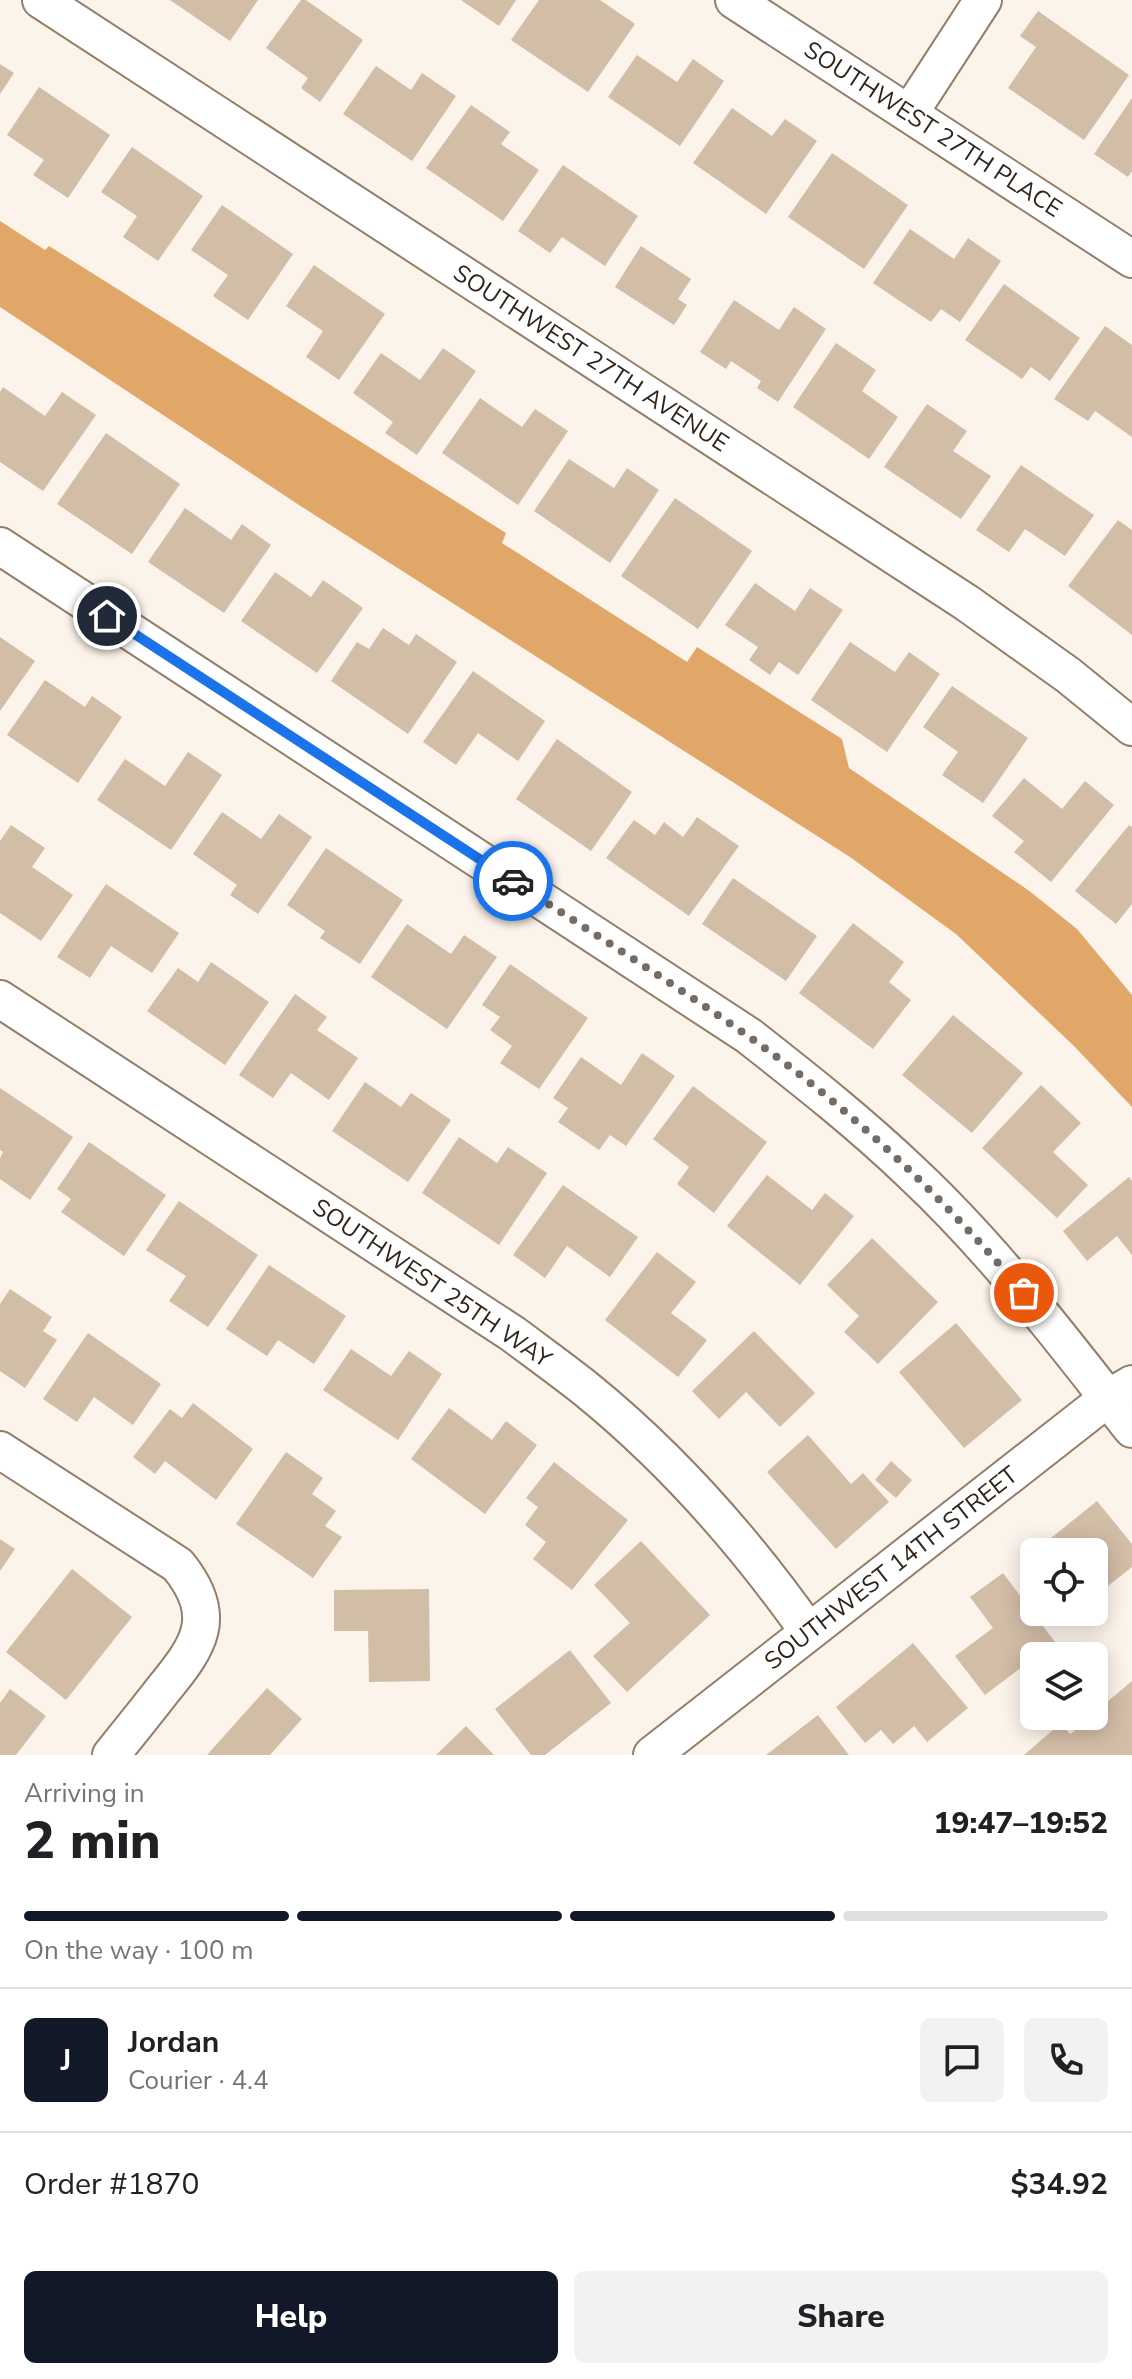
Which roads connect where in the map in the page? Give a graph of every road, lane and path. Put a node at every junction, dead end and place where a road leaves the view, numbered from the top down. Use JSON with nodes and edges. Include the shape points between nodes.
{"nodes":[{"id":1,"x":41,"y":0,"type":"edge"},
{"id":2,"x":734,"y":0,"type":"edge"},
{"id":3,"x":983,"y":0,"type":"edge"},
{"id":4,"x":909,"y":114,"type":"junction"},
{"id":5,"x":1132,"y":259,"type":"edge"},
{"id":6,"x":0,"y":546,"type":"edge"},
{"id":7,"x":1132,"y":727,"type":"edge"},
{"id":8,"x":0,"y":999,"type":"edge"},
{"id":9,"x":1120,"y":1391,"type":"edge"},
{"id":10,"x":1132,"y":1429,"type":"edge"},
{"id":11,"x":0,"y":1450,"type":"edge"},
{"id":12,"x":808,"y":1631,"type":"junction"},
{"id":13,"x":111,"y":1755,"type":"edge"},
{"id":14,"x":652,"y":1755,"type":"edge"}],
"edges":[{"from":1,"to":7,"type":"street","name":"SOUTHWEST 27TH AVENUE","via":[[967,603]]},
{"from":2,"to":4,"type":"street","name":"SOUTHWEST 27TH PLACE"},
{"from":3,"to":4,"type":"street"},
{"from":4,"to":5,"type":"street","name":"SOUTHWEST 27TH PLACE"},
{"from":6,"to":9,"type":"street","via":[[749,1036],[914,1174],[1059,1334]]},
{"from":8,"to":12,"type":"street","name":"SOUTHWEST 25TH WAY","via":[[513,1334],[587,1390],[722,1521]]},
{"from":9,"to":10,"type":"street"},
{"from":9,"to":12,"type":"street","name":"SOUTHWEST 14TH STREET"},
{"from":11,"to":13,"type":"street","via":[[178,1565],[193,1583],[201,1628],[194,1650]]},
{"from":12,"to":14,"type":"street","name":"SOUTHWEST 14TH STREET"}]}
